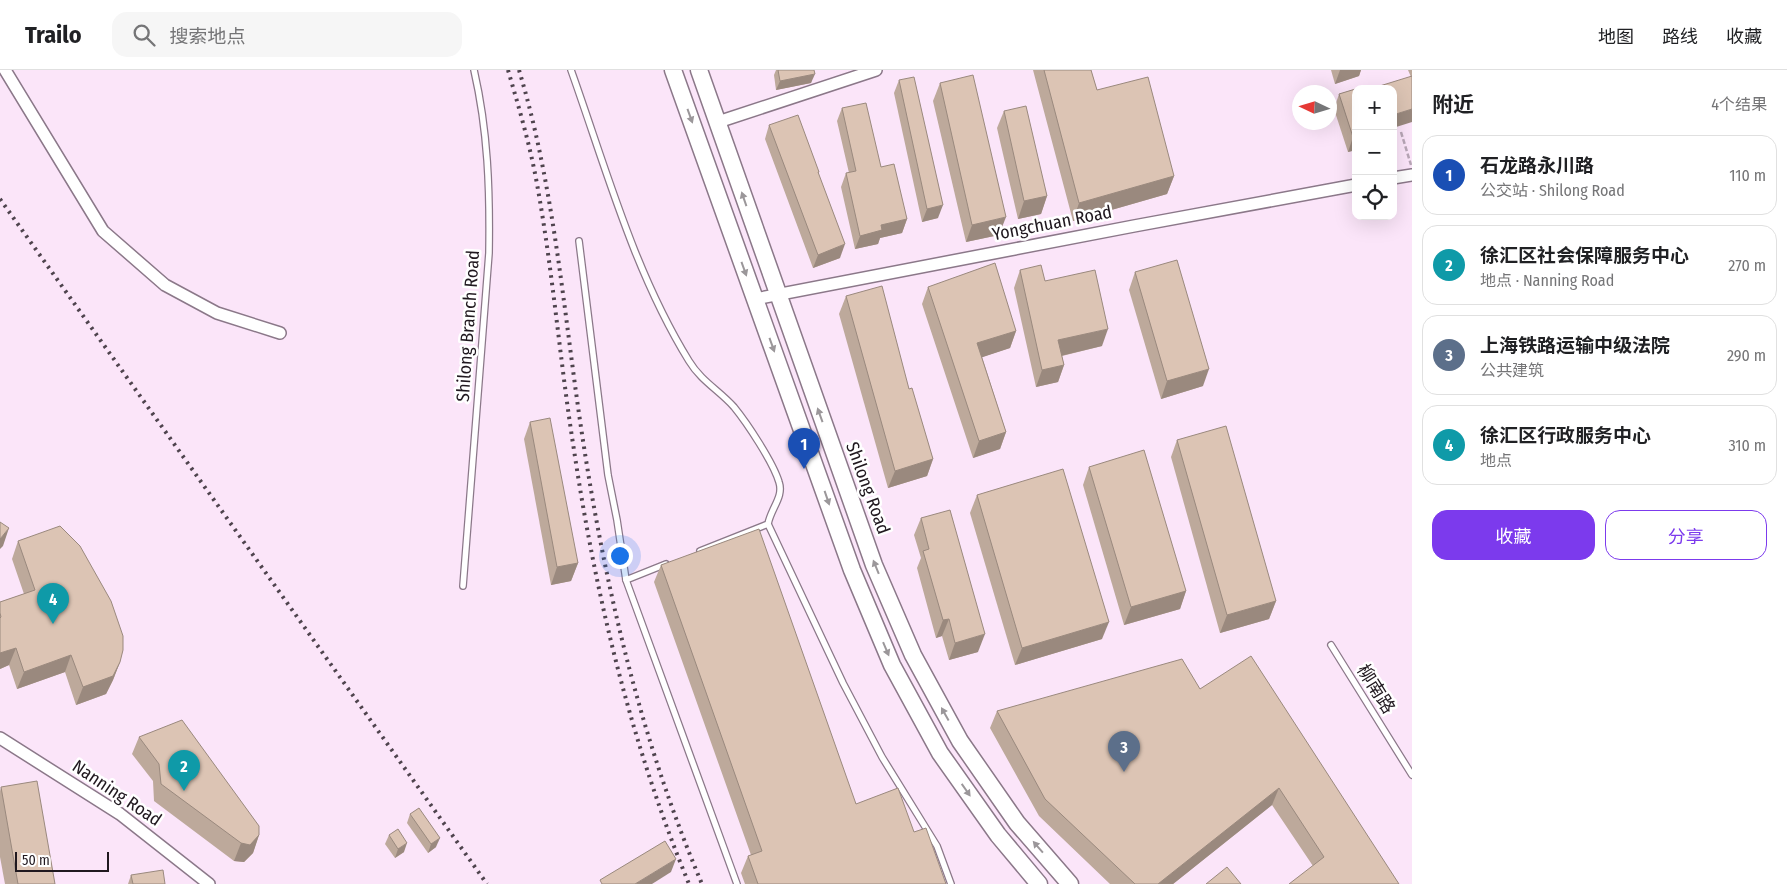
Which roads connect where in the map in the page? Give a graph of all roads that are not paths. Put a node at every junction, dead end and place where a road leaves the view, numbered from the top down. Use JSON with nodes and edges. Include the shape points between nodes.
{"nodes":[{"id":1,"x":5,"y":70,"type":"edge"},
{"id":2,"x":474,"y":70,"type":"edge"},
{"id":3,"x":571,"y":70,"type":"edge"},
{"id":4,"x":673,"y":70,"type":"edge"},
{"id":5,"x":699,"y":70,"type":"edge"},
{"id":6,"x":876,"y":70,"type":"edge"},
{"id":7,"x":718,"y":122,"type":"junction"},
{"id":8,"x":1412,"y":175,"type":"edge"},
{"id":9,"x":1397,"y":177,"type":"edge"},
{"id":10,"x":1352,"y":186,"type":"edge"},
{"id":11,"x":579,"y":241,"type":"dead end"},
{"id":12,"x":778,"y":294,"type":"junction"},
{"id":13,"x":755,"y":299,"type":"junction"},
{"id":14,"x":280,"y":332,"type":"dead end"},
{"id":15,"x":768,"y":524,"type":"junction"},
{"id":16,"x":695,"y":553,"type":"edge"},
{"id":17,"x":677,"y":560,"type":"edge"},
{"id":18,"x":626,"y":580,"type":"junction"},
{"id":19,"x":463,"y":586,"type":"dead end"},
{"id":20,"x":1331,"y":645,"type":"dead end"},
{"id":21,"x":0,"y":738,"type":"edge"},
{"id":22,"x":1412,"y":775,"type":"edge"},
{"id":23,"x":209,"y":884,"type":"edge"},
{"id":24,"x":736,"y":884,"type":"edge"},
{"id":25,"x":950,"y":884,"type":"edge"},
{"id":26,"x":1039,"y":884,"type":"edge"},
{"id":27,"x":1070,"y":884,"type":"edge"}],
"edges":[{"from":1,"to":14,"type":"street","via":[[103,231],[165,285],[217,313]]},
{"from":2,"to":19,"type":"lane","name":"Shilong Branch Road","via":[[488,157],[489,244]]},
{"from":3,"to":15,"type":"lane","via":[[636,252],[657,300],[689,361],[707,384],[734,407],[780,482],[780,493],[770,511]]},
{"from":4,"to":13,"type":"main road","one_way":true},
{"from":5,"to":7,"type":"main road","name":"Shilong Road"},
{"from":6,"to":7,"type":"street"},
{"from":12,"to":7,"type":"main road","name":"Shilong Road","one_way":true},
{"from":8,"to":9,"type":"street"},
{"from":10,"to":12,"type":"street","name":"Yongchuan Road"},
{"from":11,"to":18,"type":"lane","via":[[608,475]]},
{"from":12,"to":13,"type":"street","name":"Yongchuan Road"},
{"from":27,"to":12,"type":"main road","name":"Shilong Road","one_way":true,"via":[[1017,823],[960,741],[913,655],[874,565]]},
{"from":13,"to":26,"type":"main road","one_way":true,"via":[[852,570],[892,664],[940,754],[998,835]]},
{"from":15,"to":16,"type":"lane"},
{"from":15,"to":25,"type":"lane","via":[[873,741],[937,846]]},
{"from":17,"to":18,"type":"lane"},
{"from":18,"to":24,"type":"lane"},
{"from":20,"to":22,"type":"lane","name":"柳南路"},
{"from":21,"to":23,"type":"street","name":"Nanning Road","via":[[120,814]]}]}
